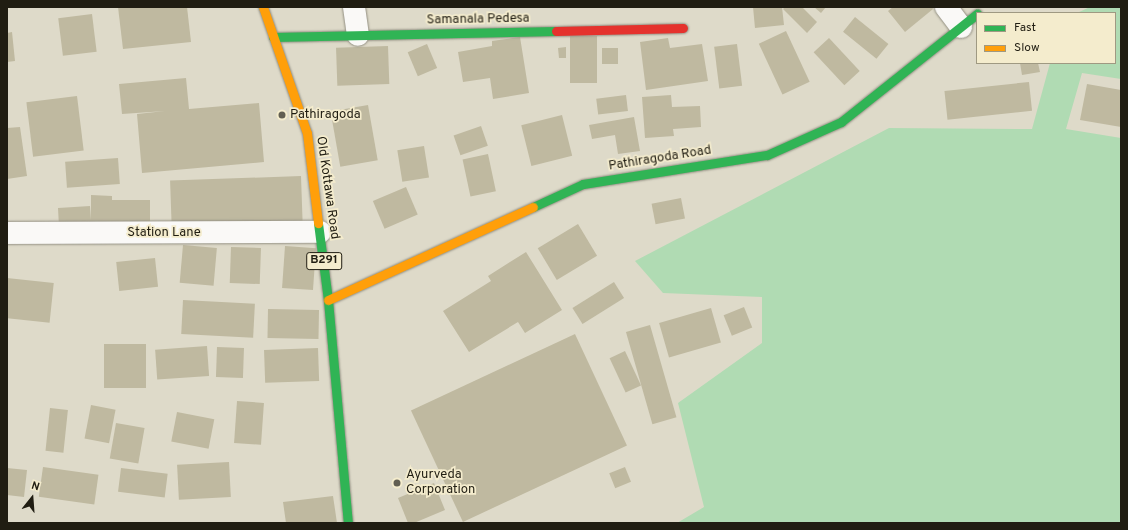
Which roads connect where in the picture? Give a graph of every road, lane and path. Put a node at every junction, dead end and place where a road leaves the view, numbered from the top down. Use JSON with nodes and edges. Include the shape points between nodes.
{"nodes":[{"id":1,"x":263,"y":7,"type":"edge"},
{"id":2,"x":354,"y":7,"type":"edge"},
{"id":3,"x":946,"y":7,"type":"edge"},
{"id":4,"x":972,"y":18,"type":"edge"},
{"id":5,"x":683,"y":28,"type":"dead end"},
{"id":6,"x":358,"y":35,"type":"junction"},
{"id":7,"x":273,"y":37,"type":"junction"},
{"id":8,"x":320,"y":232,"type":"junction"},
{"id":9,"x":7,"y":233,"type":"edge"},
{"id":10,"x":328,"y":300,"type":"junction"},
{"id":11,"x":348,"y":523,"type":"edge"}],
"edges":[{"from":1,"to":7,"type":"street","name":"Old Kottawa Road","number":"B291"},
{"from":2,"to":6,"type":"street"},
{"from":3,"to":4,"type":"street"},
{"from":4,"to":10,"type":"street","name":"Pathiragoda Road","via":[[841,122],[767,155],[583,184]]},
{"from":5,"to":6,"type":"street","name":"Samanala Pedesa"},
{"from":6,"to":7,"type":"street","name":"Samanala Pedesa"},
{"from":7,"to":8,"type":"street","name":"Old Kottawa Road","number":"B291","via":[[306,133]]},
{"from":8,"to":9,"type":"street","name":"Station Lane"},
{"from":8,"to":10,"type":"street","name":"Old Kottawa Road","number":"B291"},
{"from":10,"to":11,"type":"street","name":"Old Kottawa Road","number":"B291"}]}
